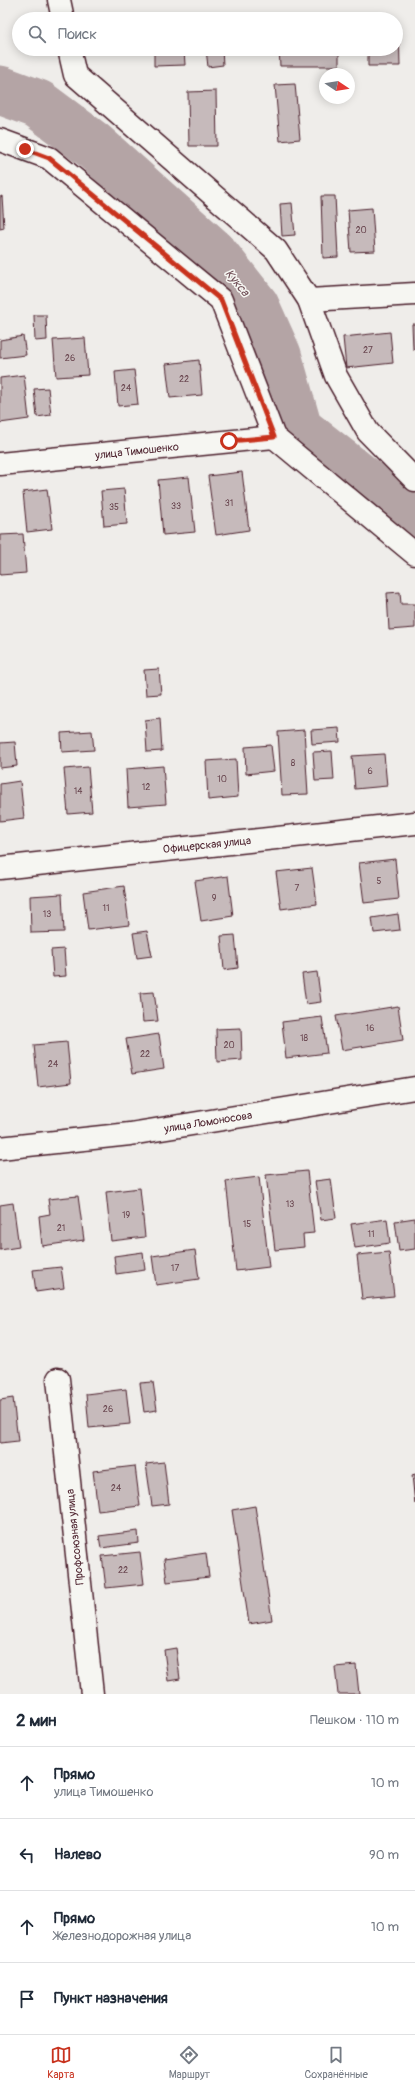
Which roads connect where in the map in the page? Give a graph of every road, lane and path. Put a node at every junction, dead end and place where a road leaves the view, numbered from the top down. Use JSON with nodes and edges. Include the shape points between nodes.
{"nodes":[{"id":1,"x":59,"y":0,"type":"edge"},
{"id":2,"x":62,"y":12,"type":"edge"},
{"id":3,"x":71,"y":56,"type":"edge"},
{"id":4,"x":0,"y":140,"type":"edge"},
{"id":5,"x":415,"y":294,"type":"edge"},
{"id":6,"x":309,"y":300,"type":"junction"},
{"id":7,"x":274,"y":437,"type":"junction"},
{"id":8,"x":0,"y":464,"type":"edge"},
{"id":9,"x":415,"y":480,"type":"edge"},
{"id":10,"x":415,"y":554,"type":"edge"},
{"id":11,"x":415,"y":823,"type":"edge"},
{"id":12,"x":0,"y":868,"type":"edge"},
{"id":13,"x":415,"y":1088,"type":"edge"},
{"id":14,"x":0,"y":1148,"type":"edge"},
{"id":15,"x":58,"y":1379,"type":"dead end"},
{"id":16,"x":92,"y":1694,"type":"edge"}],
"edges":[{"from":1,"to":2,"type":"street"},
{"from":3,"to":6,"type":"street","via":[[75,75],[276,250]]},
{"from":4,"to":7,"type":"street","via":[[49,158],[221,300]]},
{"from":5,"to":6,"type":"street"},
{"from":6,"to":9,"type":"street","via":[[336,376],[368,432]]},
{"from":7,"to":8,"type":"street","name":"улица Тимошенко"},
{"from":7,"to":10,"type":"street"},
{"from":11,"to":12,"type":"street","name":"Офицерская улица"},
{"from":13,"to":14,"type":"street","name":"улица Ломоносова","via":[[130,1134]]},
{"from":15,"to":16,"type":"street","name":"Профсоюзная улица"}]}
